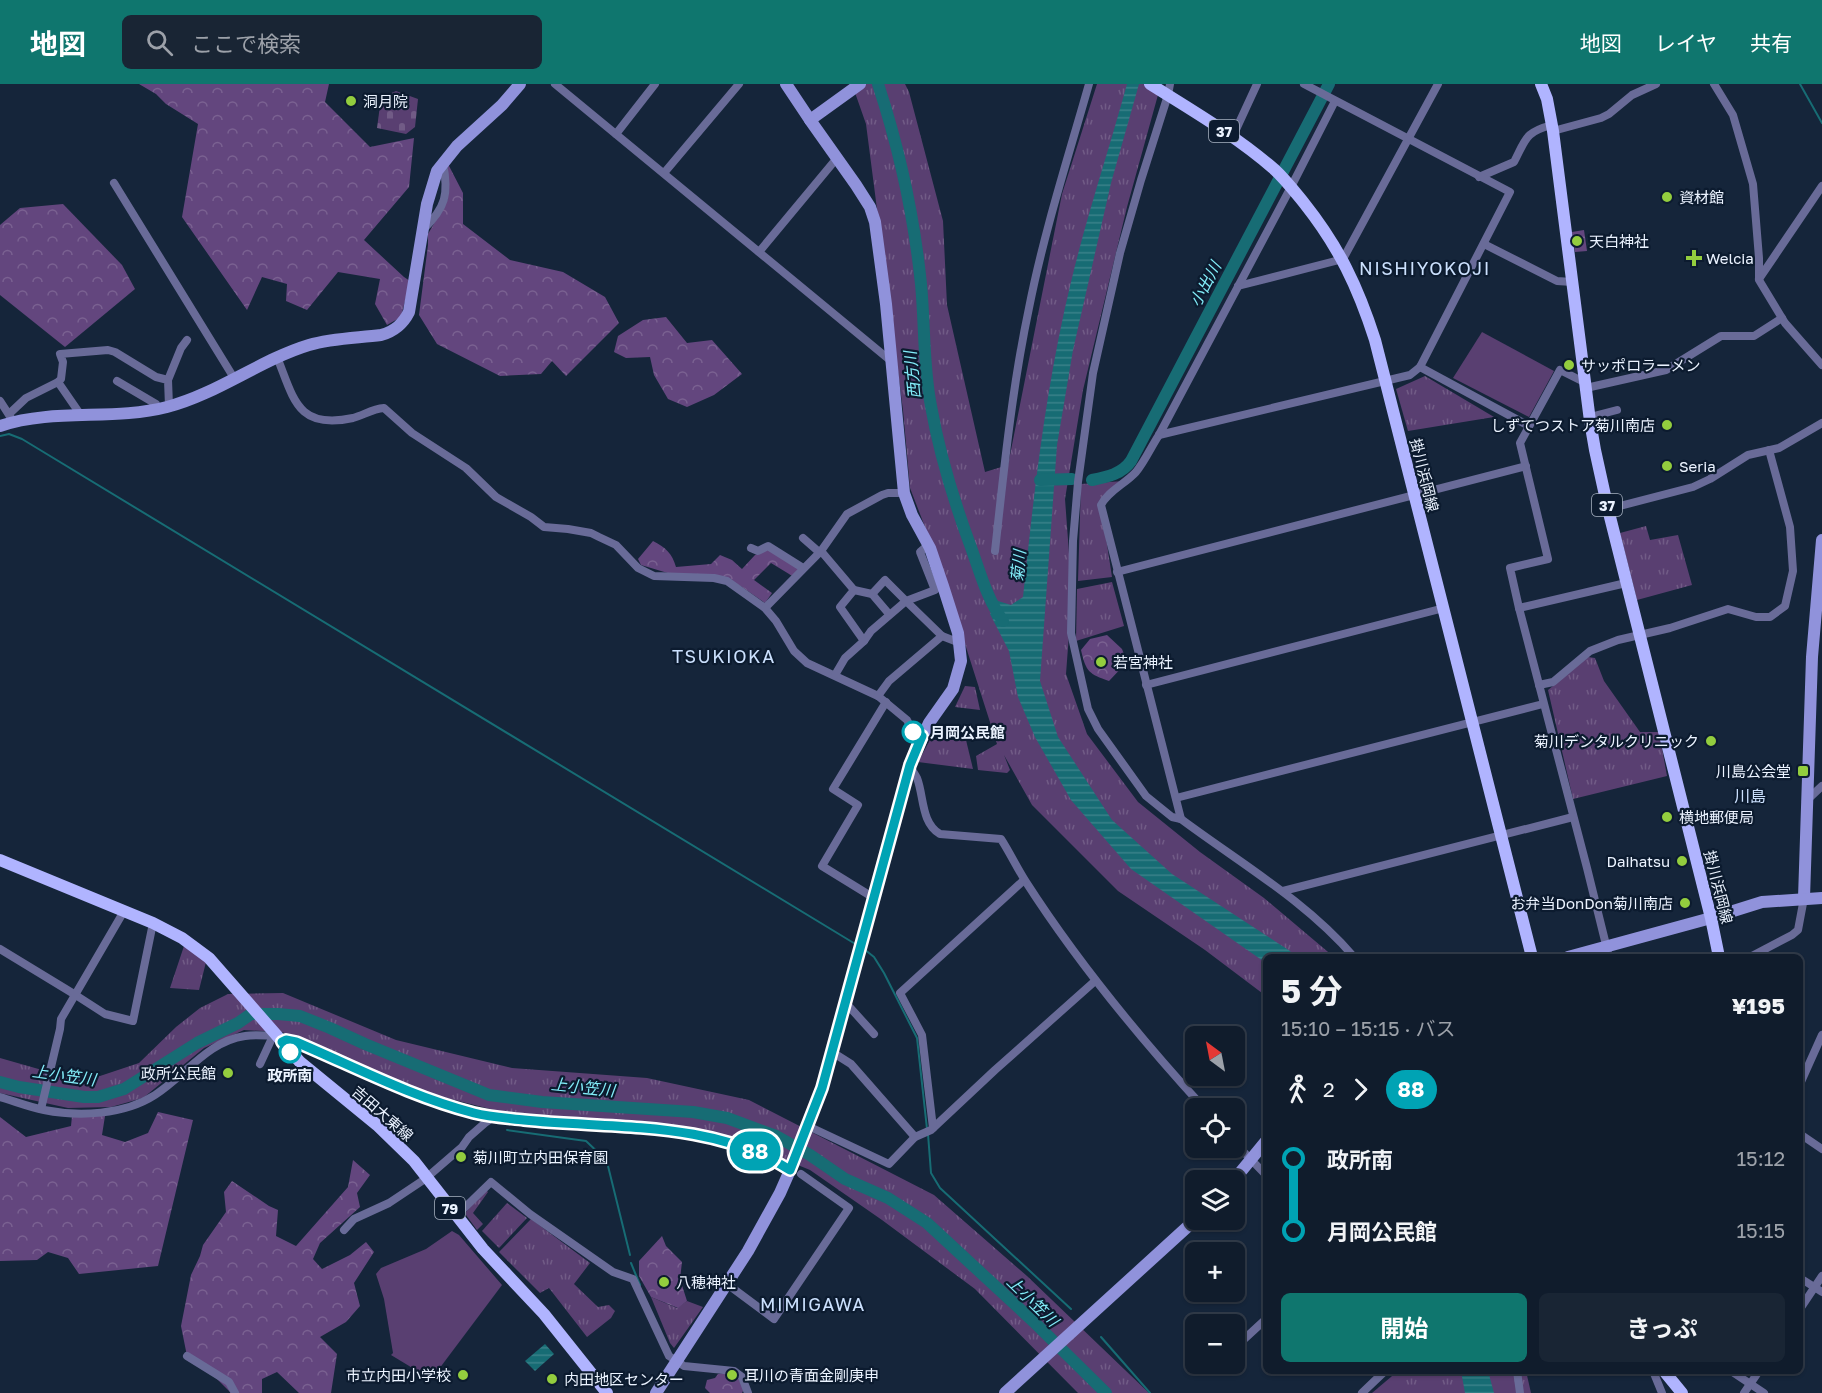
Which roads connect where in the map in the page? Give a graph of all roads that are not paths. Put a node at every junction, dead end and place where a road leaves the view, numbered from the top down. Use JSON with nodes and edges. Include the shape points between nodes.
{"nodes":[{"id":1,"x":520,"y":84,"type":"edge"},
{"id":2,"x":555,"y":84,"type":"edge"},
{"id":3,"x":655,"y":84,"type":"edge"},
{"id":4,"x":739,"y":84,"type":"edge"},
{"id":5,"x":786,"y":84,"type":"edge"},
{"id":6,"x":1089,"y":84,"type":"edge"},
{"id":7,"x":1150,"y":84,"type":"edge"},
{"id":8,"x":1257,"y":84,"type":"edge"},
{"id":9,"x":1304,"y":84,"type":"edge"},
{"id":10,"x":1438,"y":84,"type":"edge"},
{"id":11,"x":1541,"y":84,"type":"edge"},
{"id":12,"x":1656,"y":84,"type":"edge"},
{"id":13,"x":1714,"y":84,"type":"edge"},
{"id":14,"x":858,"y":86,"type":"edge"},
{"id":15,"x":1317,"y":87,"type":"edge"},
{"id":16,"x":1169,"y":90,"type":"edge"},
{"id":17,"x":1335,"y":100,"type":"junction"},
{"id":18,"x":810,"y":120,"type":"junction"},
{"id":19,"x":1552,"y":128,"type":"junction"},
{"id":20,"x":616,"y":134,"type":"junction"},
{"id":21,"x":1233,"y":136,"type":"junction"},
{"id":22,"x":1409,"y":140,"type":"junction"},
{"id":23,"x":837,"y":158,"type":"junction"},
{"id":24,"x":663,"y":173,"type":"junction"},
{"id":25,"x":1479,"y":177,"type":"junction"},
{"id":26,"x":114,"y":183,"type":"dead end"},
{"id":27,"x":1290,"y":186,"type":"junction"},
{"id":28,"x":1822,"y":186,"type":"edge"},
{"id":29,"x":1484,"y":244,"type":"junction"},
{"id":30,"x":759,"y":252,"type":"junction"},
{"id":31,"x":1343,"y":259,"type":"junction"},
{"id":32,"x":1759,"y":280,"type":"junction"},
{"id":33,"x":1572,"y":282,"type":"junction"},
{"id":34,"x":1238,"y":286,"type":"junction"},
{"id":35,"x":1782,"y":318,"type":"junction"},
{"id":36,"x":187,"y":340,"type":"dead end"},
{"id":37,"x":277,"y":357,"type":"junction"},
{"id":38,"x":891,"y":362,"type":"junction"},
{"id":39,"x":1822,"y":365,"type":"edge"},
{"id":40,"x":1420,"y":367,"type":"junction"},
{"id":41,"x":234,"y":378,"type":"junction"},
{"id":42,"x":168,"y":380,"type":"junction"},
{"id":43,"x":117,"y":381,"type":"dead end"},
{"id":44,"x":58,"y":382,"type":"junction"},
{"id":45,"x":1386,"y":382,"type":"junction"},
{"id":46,"x":1586,"y":386,"type":"junction"},
{"id":47,"x":0,"y":401,"type":"edge"},
{"id":48,"x":163,"y":408,"type":"junction"},
{"id":49,"x":1617,"y":410,"type":"dead end"},
{"id":50,"x":79,"y":415,"type":"junction"},
{"id":51,"x":1590,"y":417,"type":"junction"},
{"id":52,"x":7,"y":421,"type":"edge"},
{"id":53,"x":1822,"y":423,"type":"edge"},
{"id":54,"x":1529,"y":426,"type":"junction"},
{"id":55,"x":1159,"y":435,"type":"junction"},
{"id":56,"x":1769,"y":450,"type":"junction"},
{"id":57,"x":1526,"y":466,"type":"junction"},
{"id":58,"x":904,"y":494,"type":"junction"},
{"id":59,"x":1414,"y":496,"type":"junction"},
{"id":60,"x":1608,"y":509,"type":"junction"},
{"id":61,"x":802,"y":538,"type":"dead end"},
{"id":62,"x":1822,"y":540,"type":"edge"},
{"id":63,"x":928,"y":545,"type":"junction"},
{"id":64,"x":751,"y":548,"type":"dead end"},
{"id":65,"x":820,"y":551,"type":"junction"},
{"id":66,"x":995,"y":551,"type":"dead end"},
{"id":67,"x":803,"y":568,"type":"junction"},
{"id":68,"x":1117,"y":572,"type":"junction"},
{"id":69,"x":1626,"y":583,"type":"junction"},
{"id":70,"x":854,"y":590,"type":"junction"},
{"id":71,"x":872,"y":594,"type":"junction"},
{"id":72,"x":906,"y":601,"type":"junction"},
{"id":73,"x":765,"y":608,"type":"junction"},
{"id":74,"x":1444,"y":608,"type":"junction"},
{"id":75,"x":1519,"y":609,"type":"junction"},
{"id":76,"x":889,"y":614,"type":"junction"},
{"id":77,"x":1640,"y":635,"type":"junction"},
{"id":78,"x":942,"y":636,"type":"junction"},
{"id":79,"x":864,"y":641,"type":"junction"},
{"id":80,"x":960,"y":643,"type":"junction"},
{"id":81,"x":1817,"y":657,"type":"edge"},
{"id":82,"x":834,"y":675,"type":"junction"},
{"id":83,"x":1146,"y":685,"type":"junction"},
{"id":84,"x":1539,"y":685,"type":"junction"},
{"id":85,"x":878,"y":696,"type":"junction"},
{"id":86,"x":886,"y":702,"type":"junction"},
{"id":87,"x":1543,"y":704,"type":"junction"},
{"id":88,"x":1472,"y":722,"type":"junction"},
{"id":89,"x":922,"y":736,"type":"junction"},
{"id":90,"x":910,"y":765,"type":"junction"},
{"id":91,"x":1822,"y":786,"type":"edge"},
{"id":92,"x":1176,"y":798,"type":"junction"},
{"id":93,"x":1806,"y":801,"type":"junction"},
{"id":94,"x":1573,"y":817,"type":"junction"},
{"id":95,"x":1181,"y":819,"type":"junction"},
{"id":96,"x":1501,"y":836,"type":"junction"},
{"id":97,"x":0,"y":860,"type":"edge"},
{"id":98,"x":1024,"y":880,"type":"junction"},
{"id":99,"x":1282,"y":891,"type":"junction"},
{"id":100,"x":873,"y":898,"type":"junction"},
{"id":101,"x":1804,"y":898,"type":"junction"},
{"id":102,"x":1822,"y":898,"type":"edge"},
{"id":103,"x":124,"y":911,"type":"junction"},
{"id":104,"x":1711,"y":918,"type":"junction"},
{"id":105,"x":153,"y":923,"type":"junction"},
{"id":106,"x":0,"y":950,"type":"edge"},
{"id":107,"x":1608,"y":952,"type":"edge"},
{"id":108,"x":1351,"y":954,"type":"edge"},
{"id":109,"x":1532,"y":954,"type":"edge"},
{"id":110,"x":1592,"y":954,"type":"edge"},
{"id":111,"x":1718,"y":954,"type":"edge"},
{"id":112,"x":1756,"y":954,"type":"edge"},
{"id":113,"x":1095,"y":981,"type":"junction"},
{"id":114,"x":74,"y":994,"type":"junction"},
{"id":115,"x":845,"y":1002,"type":"junction"},
{"id":116,"x":874,"y":1034,"type":"dead end"},
{"id":117,"x":1822,"y":1035,"type":"edge"},
{"id":118,"x":277,"y":1036,"type":"junction"},
{"id":119,"x":832,"y":1052,"type":"junction"},
{"id":120,"x":260,"y":1064,"type":"dead end"},
{"id":121,"x":1803,"y":1077,"type":"edge"},
{"id":122,"x":0,"y":1097,"type":"edge"},
{"id":123,"x":1194,"y":1098,"type":"edge"},
{"id":124,"x":42,"y":1106,"type":"junction"},
{"id":125,"x":495,"y":1116,"type":"junction"},
{"id":126,"x":808,"y":1126,"type":"junction"},
{"id":127,"x":926,"y":1132,"type":"junction"},
{"id":128,"x":1803,"y":1136,"type":"edge"},
{"id":129,"x":1263,"y":1145,"type":"edge"},
{"id":130,"x":1822,"y":1149,"type":"edge"},
{"id":131,"x":1245,"y":1153,"type":"edge"},
{"id":132,"x":1252,"y":1160,"type":"junction"},
{"id":133,"x":796,"y":1168,"type":"junction"},
{"id":134,"x":1243,"y":1170,"type":"edge"},
{"id":135,"x":1263,"y":1172,"type":"edge"},
{"id":136,"x":427,"y":1177,"type":"junction"},
{"id":137,"x":456,"y":1216,"type":"junction"},
{"id":138,"x":1185,"y":1229,"type":"edge"},
{"id":139,"x":344,"y":1230,"type":"dead end"},
{"id":140,"x":1822,"y":1276,"type":"edge"},
{"id":141,"x":1803,"y":1280,"type":"edge"},
{"id":142,"x":727,"y":1284,"type":"junction"},
{"id":143,"x":1818,"y":1289,"type":"edge"},
{"id":144,"x":1803,"y":1306,"type":"edge"},
{"id":145,"x":1263,"y":1322,"type":"edge"},
{"id":146,"x":1245,"y":1338,"type":"edge"},
{"id":147,"x":187,"y":1356,"type":"dead end"},
{"id":148,"x":676,"y":1361,"type":"junction"},
{"id":149,"x":1383,"y":1374,"type":"edge"},
{"id":150,"x":1517,"y":1374,"type":"edge"},
{"id":151,"x":1654,"y":1374,"type":"edge"},
{"id":152,"x":1667,"y":1374,"type":"edge"},
{"id":153,"x":1735,"y":1374,"type":"edge"},
{"id":154,"x":1757,"y":1374,"type":"edge"},
{"id":155,"x":1750,"y":1384,"type":"junction"},
{"id":156,"x":235,"y":1393,"type":"edge"},
{"id":157,"x":607,"y":1393,"type":"edge"},
{"id":158,"x":656,"y":1393,"type":"edge"},
{"id":159,"x":748,"y":1393,"type":"edge"},
{"id":160,"x":1005,"y":1393,"type":"edge"},
{"id":161,"x":1362,"y":1393,"type":"edge"},
{"id":162,"x":1520,"y":1393,"type":"edge"},
{"id":163,"x":1660,"y":1393,"type":"edge"},
{"id":164,"x":1683,"y":1393,"type":"edge"},
{"id":165,"x":1744,"y":1393,"type":"edge"},
{"id":166,"x":1764,"y":1393,"type":"edge"}],
"edges":[{"from":1,"to":37,"type":"street","via":[[437,171],[427,204],[409,312],[401,325],[391,333],[310,345]]},
{"from":2,"to":20,"type":"street"},
{"from":3,"to":20,"type":"street"},
{"from":4,"to":24,"type":"street"},
{"from":5,"to":18,"type":"street"},
{"from":6,"to":66,"type":"street","via":[[1018,359]]},
{"from":7,"to":16,"type":"main road","name":"掛川浜岡線","number":"37"},
{"from":8,"to":21,"type":"street"},
{"from":9,"to":15,"type":"street"},
{"from":10,"to":22,"type":"street"},
{"from":11,"to":19,"type":"main road","name":"掛川浜岡線","number":"37"},
{"from":12,"to":19,"type":"street","via":[[1632,95],[1601,118]]},
{"from":13,"to":32,"type":"street","via":[[1733,115],[1753,184]]},
{"from":14,"to":18,"type":"street"},
{"from":15,"to":17,"type":"street"},
{"from":16,"to":21,"type":"main road","name":"掛川浜岡線","number":"37"},
{"from":16,"to":95,"type":"street","via":[[1120,253],[1093,373],[1073,541],[1071,633],[1088,709],[1098,729],[1146,796],[1172,817]]},
{"from":17,"to":22,"type":"street"},
{"from":17,"to":27,"type":"street"},
{"from":18,"to":23,"type":"street"},
{"from":19,"to":25,"type":"street","via":[[1534,129],[1514,162]]},
{"from":19,"to":33,"type":"main road","name":"掛川浜岡線","number":"37"},
{"from":20,"to":24,"type":"street"},
{"from":21,"to":27,"type":"main road","name":"掛川浜岡線","number":"37"},
{"from":22,"to":25,"type":"street"},
{"from":22,"to":31,"type":"street"},
{"from":23,"to":30,"type":"street"},
{"from":23,"to":38,"type":"street","via":[[863,195],[875,222]]},
{"from":24,"to":30,"type":"street"},
{"from":25,"to":29,"type":"street","via":[[1510,192]]},
{"from":26,"to":41,"type":"street"},
{"from":27,"to":31,"type":"main road","name":"掛川浜岡線","number":"37"},
{"from":27,"to":34,"type":"street"},
{"from":28,"to":32,"type":"street"},
{"from":29,"to":33,"type":"street","via":[[1557,281]]},
{"from":29,"to":40,"type":"street"},
{"from":30,"to":38,"type":"street"},
{"from":31,"to":34,"type":"street"},
{"from":31,"to":45,"type":"main road","name":"掛川浜岡線","number":"37","via":[[1366,313]]},
{"from":32,"to":35,"type":"street"},
{"from":33,"to":46,"type":"main road","name":"掛川浜岡線","number":"37"},
{"from":34,"to":55,"type":"street"},
{"from":35,"to":39,"type":"street"},
{"from":35,"to":46,"type":"street","via":[[1754,336],[1721,336],[1666,370]]},
{"from":36,"to":42,"type":"street"},
{"from":37,"to":41,"type":"street"},
{"from":37,"to":73,"type":"street","via":[[303,412],[315,418],[337,420],[384,408],[412,433],[466,468],[496,497],[544,527],[600,537],[654,576],[727,581]]},
{"from":38,"to":58,"type":"street"},
{"from":40,"to":45,"type":"street","via":[[1410,375]]},
{"from":40,"to":54,"type":"street"},
{"from":41,"to":48,"type":"street"},
{"from":42,"to":44,"type":"street","via":[[108,350],[60,354],[63,362]]},
{"from":42,"to":48,"type":"street"},
{"from":43,"to":48,"type":"street"},
{"from":44,"to":50,"type":"street"},
{"from":44,"to":52,"type":"street","via":[[26,398]]},
{"from":45,"to":55,"type":"street"},
{"from":45,"to":59,"type":"main road","name":"掛川浜岡線","number":"37"},
{"from":46,"to":51,"type":"main road","name":"掛川浜岡線","number":"37"},
{"from":46,"to":54,"type":"street","via":[[1560,370]]},
{"from":47,"to":52,"type":"street"},
{"from":48,"to":50,"type":"street"},
{"from":49,"to":51,"type":"street"},
{"from":50,"to":52,"type":"street"},
{"from":51,"to":60,"type":"main road","name":"掛川浜岡線","number":"37"},
{"from":53,"to":56,"type":"street"},
{"from":54,"to":57,"type":"street","via":[[1520,443]]},
{"from":55,"to":68,"type":"street","via":[[1137,471],[1101,505]]},
{"from":56,"to":60,"type":"street","via":[[1748,455],[1693,487]]},
{"from":56,"to":77,"type":"street","via":[[1790,528],[1793,571],[1785,606],[1770,617],[1728,609]]},
{"from":57,"to":59,"type":"street"},
{"from":57,"to":75,"type":"street","via":[[1548,560],[1510,568]]},
{"from":58,"to":63,"type":"street"},
{"from":58,"to":65,"type":"street","via":[[882,495],[847,514]]},
{"from":59,"to":68,"type":"street"},
{"from":59,"to":74,"type":"main road","name":"掛川浜岡線","number":"37"},
{"from":60,"to":69,"type":"main road","name":"掛川浜岡線","number":"37"},
{"from":61,"to":65,"type":"street"},
{"from":62,"to":81,"type":"street"},
{"from":63,"to":72,"type":"street","via":[[920,552],[935,590]]},
{"from":63,"to":80,"type":"street"},
{"from":64,"to":67,"type":"street","via":[[758,551],[768,546]]},
{"from":65,"to":67,"type":"street"},
{"from":65,"to":70,"type":"street"},
{"from":67,"to":73,"type":"street"},
{"from":68,"to":83,"type":"street"},
{"from":69,"to":75,"type":"street"},
{"from":69,"to":77,"type":"main road","name":"掛川浜岡線","number":"37"},
{"from":70,"to":71,"type":"street"},
{"from":70,"to":79,"type":"street","via":[[840,607]]},
{"from":71,"to":72,"type":"street","via":[[885,580]]},
{"from":71,"to":76,"type":"street"},
{"from":72,"to":76,"type":"street"},
{"from":72,"to":78,"type":"street"},
{"from":73,"to":82,"type":"street","via":[[794,651],[807,663]]},
{"from":74,"to":83,"type":"street"},
{"from":74,"to":88,"type":"main road","name":"掛川浜岡線","number":"37"},
{"from":75,"to":84,"type":"street"},
{"from":76,"to":79,"type":"street"},
{"from":77,"to":84,"type":"street","via":[[1590,651],[1559,678]]},
{"from":77,"to":104,"type":"main road","name":"掛川浜岡線","number":"37"},
{"from":78,"to":80,"type":"street"},
{"from":78,"to":85,"type":"street","via":[[889,681]]},
{"from":79,"to":82,"type":"street"},
{"from":80,"to":89,"type":"street","via":[[961,661],[953,688]]},
{"from":81,"to":93,"type":"street"},
{"from":82,"to":85,"type":"street"},
{"from":83,"to":92,"type":"street"},
{"from":84,"to":87,"type":"street"},
{"from":85,"to":86,"type":"street"},
{"from":86,"to":89,"type":"street","via":[[907,720],[913,732]]},
{"from":86,"to":100,"type":"street","via":[[833,789],[858,805],[822,867]]},
{"from":87,"to":88,"type":"street"},
{"from":87,"to":94,"type":"street"},
{"from":88,"to":92,"type":"street"},
{"from":88,"to":96,"type":"main road","name":"掛川浜岡線","number":"37"},
{"from":89,"to":90,"type":"street"},
{"from":90,"to":98,"type":"street","via":[[934,830],[940,834],[1001,839]]},
{"from":90,"to":100,"type":"street"},
{"from":91,"to":93,"type":"street"},
{"from":92,"to":95,"type":"street"},
{"from":93,"to":101,"type":"street"},
{"from":94,"to":96,"type":"street"},
{"from":94,"to":107,"type":"street"},
{"from":95,"to":99,"type":"street"},
{"from":96,"to":99,"type":"street"},
{"from":96,"to":109,"type":"main road","name":"掛川浜岡線","number":"37"},
{"from":97,"to":103,"type":"main road","name":"吉田大東線","number":"79"},
{"from":98,"to":113,"type":"street"},
{"from":98,"to":127,"type":"street","via":[[900,993],[922,1035]]},
{"from":99,"to":108,"type":"street"},
{"from":100,"to":115,"type":"street"},
{"from":101,"to":102,"type":"street"},
{"from":101,"to":104,"type":"street","via":[[1762,902]]},
{"from":101,"to":112,"type":"street","via":[[1798,930]]},
{"from":103,"to":105,"type":"main road","name":"吉田大東線","number":"79"},
{"from":103,"to":114,"type":"street"},
{"from":104,"to":107,"type":"street"},
{"from":104,"to":111,"type":"main road","name":"掛川浜岡線","number":"37"},
{"from":105,"to":114,"type":"street","via":[[133,1021],[105,1014]]},
{"from":105,"to":118,"type":"main road","name":"吉田大東線","number":"79","via":[[209,957]]},
{"from":106,"to":114,"type":"street"},
{"from":107,"to":110,"type":"street"},
{"from":113,"to":123,"type":"street"},
{"from":113,"to":127,"type":"street"},
{"from":114,"to":124,"type":"street","via":[[61,1019]]},
{"from":115,"to":116,"type":"street"},
{"from":115,"to":119,"type":"street"},
{"from":117,"to":121,"type":"street"},
{"from":118,"to":120,"type":"street"},
{"from":118,"to":124,"type":"street","via":[[247,1035],[217,1046],[172,1083],[127,1108],[79,1113]]},
{"from":118,"to":125,"type":"street","via":[[433,1100]]},
{"from":118,"to":136,"type":"main road","name":"吉田大東線","number":"79","via":[[306,1068],[402,1148]]},
{"from":119,"to":126,"type":"street"},
{"from":119,"to":127,"type":"street","via":[[851,1064]]},
{"from":122,"to":124,"type":"street"},
{"from":125,"to":133,"type":"street","via":[[694,1134],[752,1150]]},
{"from":125,"to":136,"type":"street"},
{"from":126,"to":127,"type":"street","via":[[889,1164]]},
{"from":126,"to":133,"type":"street"},
{"from":128,"to":130,"type":"street"},
{"from":129,"to":132,"type":"street"},
{"from":131,"to":132,"type":"street"},
{"from":132,"to":134,"type":"street"},
{"from":132,"to":135,"type":"street"},
{"from":133,"to":142,"type":"street"},
{"from":133,"to":142,"type":"street","via":[[849,1208],[774,1319]]},
{"from":136,"to":137,"type":"main road","name":"吉田大東線","number":"79"},
{"from":136,"to":139,"type":"street","via":[[389,1203],[354,1219]]},
{"from":137,"to":148,"type":"street","via":[[491,1182],[613,1272],[633,1279],[664,1349]]},
{"from":137,"to":157,"type":"main road","name":"吉田大東線","number":"79","via":[[544,1314]]},
{"from":138,"to":160,"type":"street"},
{"from":140,"to":143,"type":"street"},
{"from":141,"to":143,"type":"street"},
{"from":142,"to":148,"type":"street"},
{"from":143,"to":144,"type":"street"},
{"from":145,"to":146,"type":"street"},
{"from":147,"to":156,"type":"street","via":[[229,1382]]},
{"from":148,"to":158,"type":"street"},
{"from":148,"to":159,"type":"street","via":[[684,1366],[734,1371],[742,1377]]},
{"from":149,"to":161,"type":"street"},
{"from":150,"to":162,"type":"street"},
{"from":151,"to":163,"type":"street"},
{"from":152,"to":164,"type":"main road"},
{"from":153,"to":155,"type":"street"},
{"from":154,"to":155,"type":"street"},
{"from":155,"to":165,"type":"street"},
{"from":155,"to":166,"type":"street"}]}
